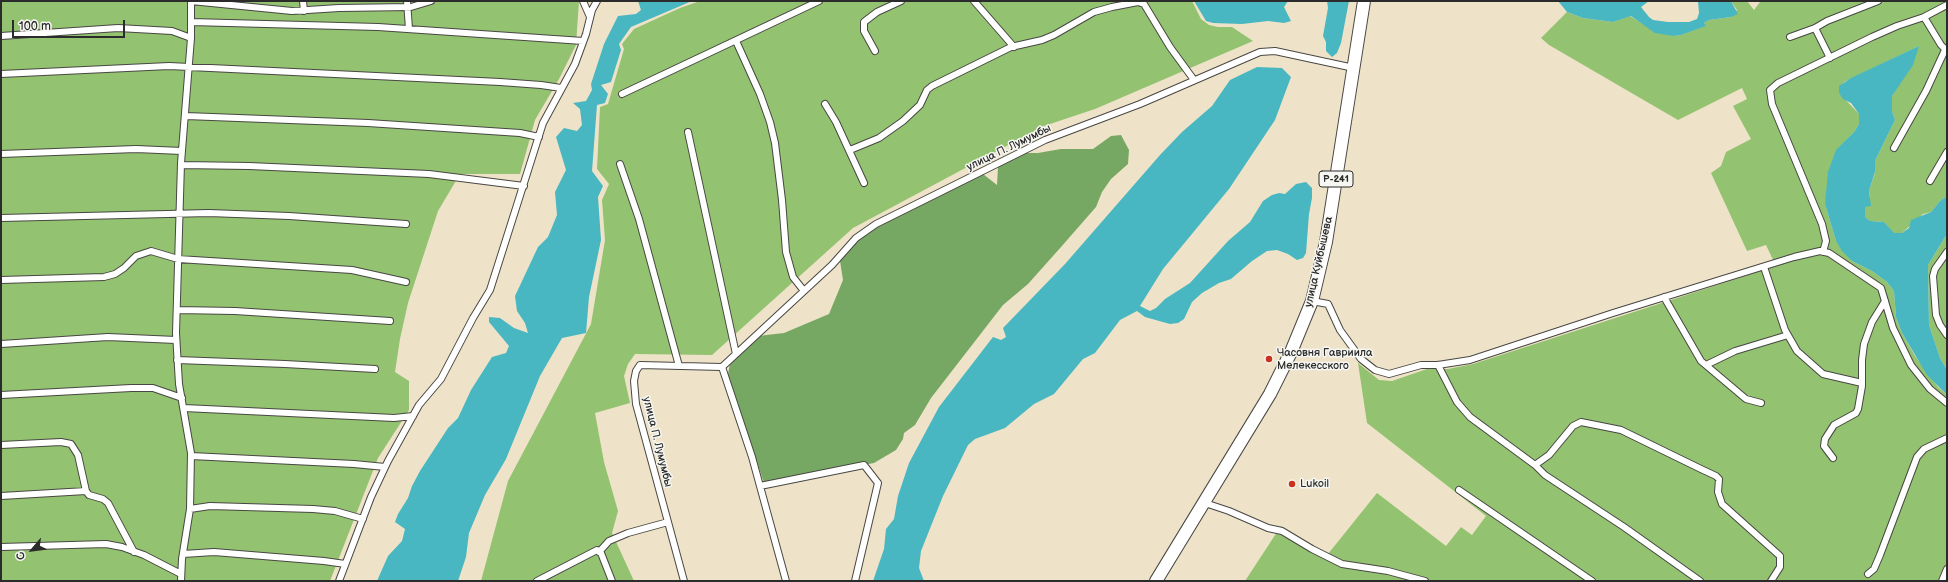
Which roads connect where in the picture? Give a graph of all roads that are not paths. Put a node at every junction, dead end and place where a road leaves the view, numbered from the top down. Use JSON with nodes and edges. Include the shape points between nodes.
{"nodes":[{"id":1,"x":191,"y":1,"type":"edge"},
{"id":2,"x":303,"y":1,"type":"edge"},
{"id":3,"x":431,"y":1,"type":"edge"},
{"id":4,"x":583,"y":1,"type":"edge"},
{"id":5,"x":598,"y":1,"type":"edge"},
{"id":6,"x":819,"y":1,"type":"edge"},
{"id":7,"x":901,"y":1,"type":"edge"},
{"id":8,"x":974,"y":1,"type":"edge"},
{"id":9,"x":1364,"y":1,"type":"edge"},
{"id":10,"x":1878,"y":1,"type":"edge"},
{"id":11,"x":248,"y":4,"type":"edge"},
{"id":12,"x":354,"y":4,"type":"edge"},
{"id":13,"x":407,"y":4,"type":"edge"},
{"id":14,"x":1947,"y":5,"type":"edge"},
{"id":15,"x":304,"y":10,"type":"junction"},
{"id":16,"x":1924,"y":17,"type":"junction"},
{"id":17,"x":590,"y":18,"type":"junction"},
{"id":18,"x":191,"y":22,"type":"junction"},
{"id":19,"x":1815,"y":28,"type":"junction"},
{"id":20,"x":409,"y":29,"type":"junction"},
{"id":21,"x":1,"y":36,"type":"edge"},
{"id":22,"x":1790,"y":37,"type":"dead end"},
{"id":23,"x":191,"y":38,"type":"junction"},
{"id":24,"x":583,"y":41,"type":"junction"},
{"id":25,"x":736,"y":41,"type":"junction"},
{"id":26,"x":1014,"y":47,"type":"junction"},
{"id":27,"x":1946,"y":50,"type":"edge"},
{"id":28,"x":875,"y":51,"type":"dead end"},
{"id":29,"x":1830,"y":58,"type":"junction"},
{"id":30,"x":189,"y":68,"type":"junction"},
{"id":31,"x":1354,"y":68,"type":"junction"},
{"id":32,"x":1,"y":74,"type":"edge"},
{"id":33,"x":1194,"y":80,"type":"junction"},
{"id":34,"x":561,"y":88,"type":"junction"},
{"id":35,"x":622,"y":94,"type":"dead end"},
{"id":36,"x":825,"y":104,"type":"dead end"},
{"id":37,"x":186,"y":116,"type":"junction"},
{"id":38,"x":688,"y":132,"type":"dead end"},
{"id":39,"x":539,"y":137,"type":"junction"},
{"id":40,"x":1894,"y":148,"type":"dead end"},
{"id":41,"x":850,"y":150,"type":"junction"},
{"id":42,"x":182,"y":151,"type":"junction"},
{"id":43,"x":1947,"y":152,"type":"edge"},
{"id":44,"x":1,"y":154,"type":"edge"},
{"id":45,"x":620,"y":164,"type":"dead end"},
{"id":46,"x":181,"y":165,"type":"junction"},
{"id":47,"x":1930,"y":181,"type":"dead end"},
{"id":48,"x":864,"y":183,"type":"dead end"},
{"id":49,"x":524,"y":186,"type":"junction"},
{"id":50,"x":179,"y":213,"type":"junction"},
{"id":51,"x":1,"y":218,"type":"edge"},
{"id":52,"x":406,"y":224,"type":"dead end"},
{"id":53,"x":1823,"y":252,"type":"junction"},
{"id":54,"x":1947,"y":252,"type":"edge"},
{"id":55,"x":178,"y":258,"type":"junction"},
{"id":56,"x":1764,"y":267,"type":"junction"},
{"id":57,"x":1,"y":280,"type":"edge"},
{"id":58,"x":406,"y":282,"type":"dead end"},
{"id":59,"x":804,"y":291,"type":"junction"},
{"id":60,"x":1664,"y":297,"type":"junction"},
{"id":61,"x":1312,"y":301,"type":"junction"},
{"id":62,"x":1885,"y":301,"type":"junction"},
{"id":63,"x":177,"y":310,"type":"junction"},
{"id":64,"x":390,"y":321,"type":"dead end"},
{"id":65,"x":1788,"y":335,"type":"junction"},
{"id":66,"x":1947,"y":335,"type":"edge"},
{"id":67,"x":176,"y":340,"type":"junction"},
{"id":68,"x":1,"y":344,"type":"edge"},
{"id":69,"x":736,"y":354,"type":"junction"},
{"id":70,"x":177,"y":360,"type":"junction"},
{"id":71,"x":1438,"y":365,"type":"junction"},
{"id":72,"x":679,"y":366,"type":"junction"},
{"id":73,"x":1706,"y":366,"type":"junction"},
{"id":74,"x":722,"y":367,"type":"junction"},
{"id":75,"x":375,"y":369,"type":"dead end"},
{"id":76,"x":1862,"y":382,"type":"junction"},
{"id":77,"x":1,"y":395,"type":"edge"},
{"id":78,"x":182,"y":398,"type":"junction"},
{"id":79,"x":1761,"y":403,"type":"dead end"},
{"id":80,"x":1947,"y":403,"type":"edge"},
{"id":81,"x":184,"y":408,"type":"junction"},
{"id":82,"x":413,"y":416,"type":"junction"},
{"id":83,"x":1947,"y":438,"type":"edge"},
{"id":84,"x":1,"y":445,"type":"edge"},
{"id":85,"x":191,"y":456,"type":"junction"},
{"id":86,"x":1833,"y":458,"type":"dead end"},
{"id":87,"x":1535,"y":465,"type":"junction"},
{"id":88,"x":385,"y":467,"type":"junction"},
{"id":89,"x":760,"y":486,"type":"junction"},
{"id":90,"x":86,"y":490,"type":"junction"},
{"id":91,"x":1459,"y":490,"type":"dead end"},
{"id":92,"x":1,"y":496,"type":"edge"},
{"id":93,"x":1205,"y":503,"type":"junction"},
{"id":94,"x":190,"y":509,"type":"junction"},
{"id":95,"x":363,"y":519,"type":"junction"},
{"id":96,"x":668,"y":522,"type":"junction"},
{"id":97,"x":1,"y":547,"type":"edge"},
{"id":98,"x":134,"y":552,"type":"junction"},
{"id":99,"x":599,"y":552,"type":"junction"},
{"id":100,"x":183,"y":554,"type":"junction"},
{"id":101,"x":345,"y":564,"type":"junction"},
{"id":102,"x":1947,"y":569,"type":"edge"},
{"id":103,"x":181,"y":574,"type":"junction"},
{"id":104,"x":1868,"y":574,"type":"dead end"},
{"id":105,"x":181,"y":581,"type":"edge"},
{"id":106,"x":339,"y":581,"type":"edge"},
{"id":107,"x":537,"y":581,"type":"edge"},
{"id":108,"x":612,"y":581,"type":"edge"},
{"id":109,"x":684,"y":581,"type":"edge"},
{"id":110,"x":786,"y":581,"type":"edge"},
{"id":111,"x":855,"y":581,"type":"edge"},
{"id":112,"x":1156,"y":581,"type":"edge"},
{"id":113,"x":1425,"y":581,"type":"edge"},
{"id":114,"x":1592,"y":581,"type":"edge"},
{"id":115,"x":1700,"y":581,"type":"edge"},
{"id":116,"x":1770,"y":581,"type":"edge"},
{"id":117,"x":1942,"y":581,"type":"edge"}],
"edges":[{"from":1,"to":11,"type":"street"},
{"from":1,"to":18,"type":"street"},
{"from":2,"to":15,"type":"street"},
{"from":3,"to":13,"type":"street"},
{"from":4,"to":17,"type":"street"},
{"from":5,"to":17,"type":"street"},
{"from":6,"to":25,"type":"street"},
{"from":7,"to":28,"type":"street","via":[[877,12],[864,22],[864,31]]},
{"from":8,"to":26,"type":"street"},
{"from":9,"to":31,"type":"highway","name":"улица Куйбышева","number":"Р-241"},
{"from":10,"to":19,"type":"street"},
{"from":11,"to":15,"type":"street"},
{"from":12,"to":13,"type":"street"},
{"from":12,"to":15,"type":"street"},
{"from":13,"to":20,"type":"street"},
{"from":14,"to":16,"type":"street"},
{"from":16,"to":27,"type":"street"},
{"from":16,"to":29,"type":"street","via":[[1897,26]]},
{"from":17,"to":24,"type":"street"},
{"from":18,"to":20,"type":"street","via":[[288,23]]},
{"from":18,"to":23,"type":"street"},
{"from":19,"to":22,"type":"street"},
{"from":19,"to":29,"type":"street"},
{"from":20,"to":24,"type":"street"},
{"from":21,"to":23,"type":"street","via":[[118,28],[172,31]]},
{"from":23,"to":30,"type":"street"},
{"from":24,"to":34,"type":"street"},
{"from":25,"to":35,"type":"street"},
{"from":25,"to":59,"type":"street","via":[[770,122],[775,143],[786,252],[793,277]]},
{"from":26,"to":33,"type":"street","via":[[1054,35],[1102,9],[1138,2],[1149,8],[1170,47]]},
{"from":26,"to":41,"type":"street","via":[[932,86],[927,90],[920,105],[903,121],[879,138]]},
{"from":27,"to":40,"type":"street"},
{"from":29,"to":53,"type":"street","via":[[1772,87],[1769,94],[1816,206],[1825,235],[1826,246]]},
{"from":30,"to":32,"type":"street","via":[[151,66]]},
{"from":30,"to":34,"type":"street","via":[[384,75]]},
{"from":30,"to":37,"type":"street"},
{"from":31,"to":33,"type":"street","name":"улица П. Лумумбы","via":[[1275,51],[1260,52]]},
{"from":31,"to":61,"type":"highway","name":"улица Куйбышева","number":"Р-241","via":[[1326,242]]},
{"from":33,"to":59,"type":"street","name":"улица П. Лумумбы","via":[[1140,104],[1045,140],[876,224],[856,238]]},
{"from":34,"to":39,"type":"street","via":[[543,123]]},
{"from":36,"to":41,"type":"street"},
{"from":37,"to":39,"type":"street","via":[[368,123],[520,133]]},
{"from":37,"to":42,"type":"street"},
{"from":38,"to":69,"type":"street"},
{"from":39,"to":49,"type":"street"},
{"from":41,"to":48,"type":"street"},
{"from":42,"to":44,"type":"street","via":[[136,149]]},
{"from":42,"to":46,"type":"street"},
{"from":43,"to":47,"type":"street"},
{"from":45,"to":72,"type":"street","via":[[639,219]]},
{"from":46,"to":49,"type":"street","via":[[429,174]]},
{"from":46,"to":50,"type":"street"},
{"from":49,"to":82,"type":"street","via":[[490,290],[441,379]]},
{"from":50,"to":51,"type":"street"},
{"from":50,"to":52,"type":"street","via":[[289,216]]},
{"from":50,"to":55,"type":"street"},
{"from":53,"to":56,"type":"street","via":[[1794,257]]},
{"from":53,"to":62,"type":"street","via":[[1876,283],[1881,288]]},
{"from":54,"to":66,"type":"street","via":[[1933,276],[1936,314]]},
{"from":55,"to":57,"type":"street","via":[[151,251],[136,256],[115,274]]},
{"from":55,"to":58,"type":"street","via":[[352,270]]},
{"from":55,"to":63,"type":"street"},
{"from":56,"to":60,"type":"street"},
{"from":56,"to":65,"type":"street"},
{"from":59,"to":69,"type":"street","name":"улица П. Лумумбы"},
{"from":60,"to":71,"type":"street","via":[[1470,360]]},
{"from":60,"to":73,"type":"street"},
{"from":61,"to":71,"type":"street","via":[[1328,304],[1334,319],[1355,351],[1375,370],[1389,374],[1421,365]]},
{"from":61,"to":93,"type":"highway","name":"улица Куйбышева","number":"Р-241","via":[[1270,394]]},
{"from":62,"to":76,"type":"street","via":[[1872,322],[1864,344]]},
{"from":62,"to":80,"type":"street","via":[[1893,328],[1911,365],[1930,389]]},
{"from":63,"to":64,"type":"street"},
{"from":63,"to":67,"type":"street"},
{"from":65,"to":73,"type":"street","via":[[1735,350]]},
{"from":65,"to":76,"type":"street","via":[[1802,357],[1823,374]]},
{"from":67,"to":68,"type":"street","via":[[108,337]]},
{"from":67,"to":70,"type":"street"},
{"from":69,"to":74,"type":"street","name":"улица П. Лумумбы"},
{"from":70,"to":75,"type":"street"},
{"from":70,"to":78,"type":"street"},
{"from":71,"to":87,"type":"street","via":[[1463,411]]},
{"from":72,"to":74,"type":"street","name":"улица П. Лумумбы"},
{"from":72,"to":96,"type":"street","name":"улица П. Лумумбы","via":[[640,365],[634,381],[636,404]]},
{"from":73,"to":79,"type":"street","via":[[1746,399]]},
{"from":74,"to":89,"type":"street"},
{"from":76,"to":86,"type":"street","via":[[1861,399],[1856,413],[1834,425],[1825,439],[1824,446]]},
{"from":77,"to":78,"type":"street","via":[[153,388]]},
{"from":78,"to":81,"type":"street"},
{"from":81,"to":82,"type":"street","via":[[394,418]]},
{"from":81,"to":85,"type":"street"},
{"from":82,"to":88,"type":"street"},
{"from":83,"to":104,"type":"street","via":[[1924,449],[1917,457],[1880,555]]},
{"from":84,"to":90,"type":"street","via":[[61,442],[71,444],[78,455]]},
{"from":85,"to":88,"type":"street"},
{"from":85,"to":94,"type":"street"},
{"from":87,"to":115,"type":"street","via":[[1545,475]]},
{"from":87,"to":116,"type":"street","via":[[1549,455],[1573,426],[1581,422],[1621,430],[1716,476],[1719,479],[1718,492],[1722,504],[1780,556],[1780,567]]},
{"from":88,"to":95,"type":"street"},
{"from":89,"to":110,"type":"street"},
{"from":89,"to":111,"type":"street","via":[[864,465],[878,483]]},
{"from":90,"to":92,"type":"street"},
{"from":90,"to":98,"type":"street","via":[[89,495],[103,499],[108,504]]},
{"from":91,"to":114,"type":"street"},
{"from":93,"to":112,"type":"highway","name":"улица Куйбышева","number":"Р-241"},
{"from":93,"to":113,"type":"street","via":[[1268,528],[1282,530],[1342,564],[1388,571]]},
{"from":94,"to":95,"type":"street","via":[[210,506],[313,509],[335,511]]},
{"from":94,"to":100,"type":"street"},
{"from":95,"to":101,"type":"street"},
{"from":96,"to":99,"type":"street","via":[[609,541]]},
{"from":96,"to":109,"type":"street","name":"улица П. Лумумбы"},
{"from":97,"to":98,"type":"street","via":[[106,544]]},
{"from":98,"to":103,"type":"street"},
{"from":99,"to":107,"type":"street","via":[[597,550]]},
{"from":99,"to":108,"type":"street"},
{"from":100,"to":101,"type":"street","via":[[214,552],[324,560]]},
{"from":100,"to":103,"type":"street"},
{"from":101,"to":106,"type":"street"},
{"from":102,"to":117,"type":"street"},
{"from":103,"to":105,"type":"street"}]}
